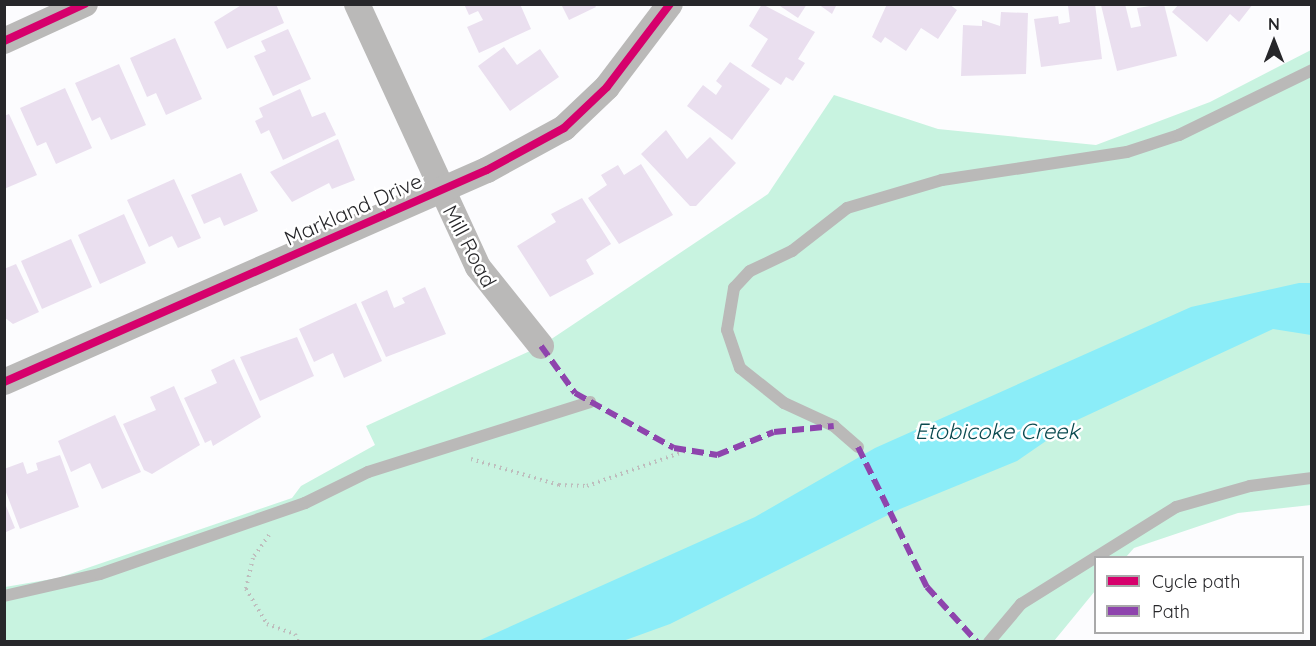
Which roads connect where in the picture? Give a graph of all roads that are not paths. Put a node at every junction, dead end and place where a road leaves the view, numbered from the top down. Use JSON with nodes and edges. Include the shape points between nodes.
{"nodes":[{"id":1,"x":86,"y":4,"type":"edge"},
{"id":2,"x":357,"y":4,"type":"edge"},
{"id":3,"x":670,"y":4,"type":"edge"},
{"id":4,"x":7,"y":35,"type":"edge"},
{"id":5,"x":1311,"y":70,"type":"edge"},
{"id":6,"x":441,"y":191,"type":"junction"},
{"id":7,"x":541,"y":346,"type":"dead end"},
{"id":8,"x":4,"y":382,"type":"edge"},
{"id":9,"x":590,"y":402,"type":"dead end"},
{"id":10,"x":858,"y":447,"type":"dead end"},
{"id":11,"x":1311,"y":478,"type":"edge"},
{"id":12,"x":1098,"y":556,"type":"edge"},
{"id":13,"x":1094,"y":558,"type":"edge"},
{"id":14,"x":4,"y":596,"type":"edge"},
{"id":15,"x":989,"y":642,"type":"edge"}],
"edges":[{"from":1,"to":4,"type":"street"},
{"from":2,"to":6,"type":"street","name":"Mill Road"},
{"from":3,"to":6,"type":"street","name":"Markland Drive","via":[[607,87],[564,128]]},
{"from":5,"to":10,"type":"lane","via":[[1179,135],[1127,152],[942,180],[847,208],[792,251],[750,271],[734,288],[727,330],[740,368],[784,403],[834,426]]},
{"from":6,"to":7,"type":"street","name":"Mill Road","via":[[492,290]]},
{"from":6,"to":8,"type":"street","name":"Markland Drive"},
{"from":9,"to":14,"type":"lane","via":[[368,472],[286,510],[100,574]]},
{"from":11,"to":12,"type":"lane","via":[[1250,486],[1176,507]]},
{"from":13,"to":15,"type":"lane","via":[[1021,604]]}]}
